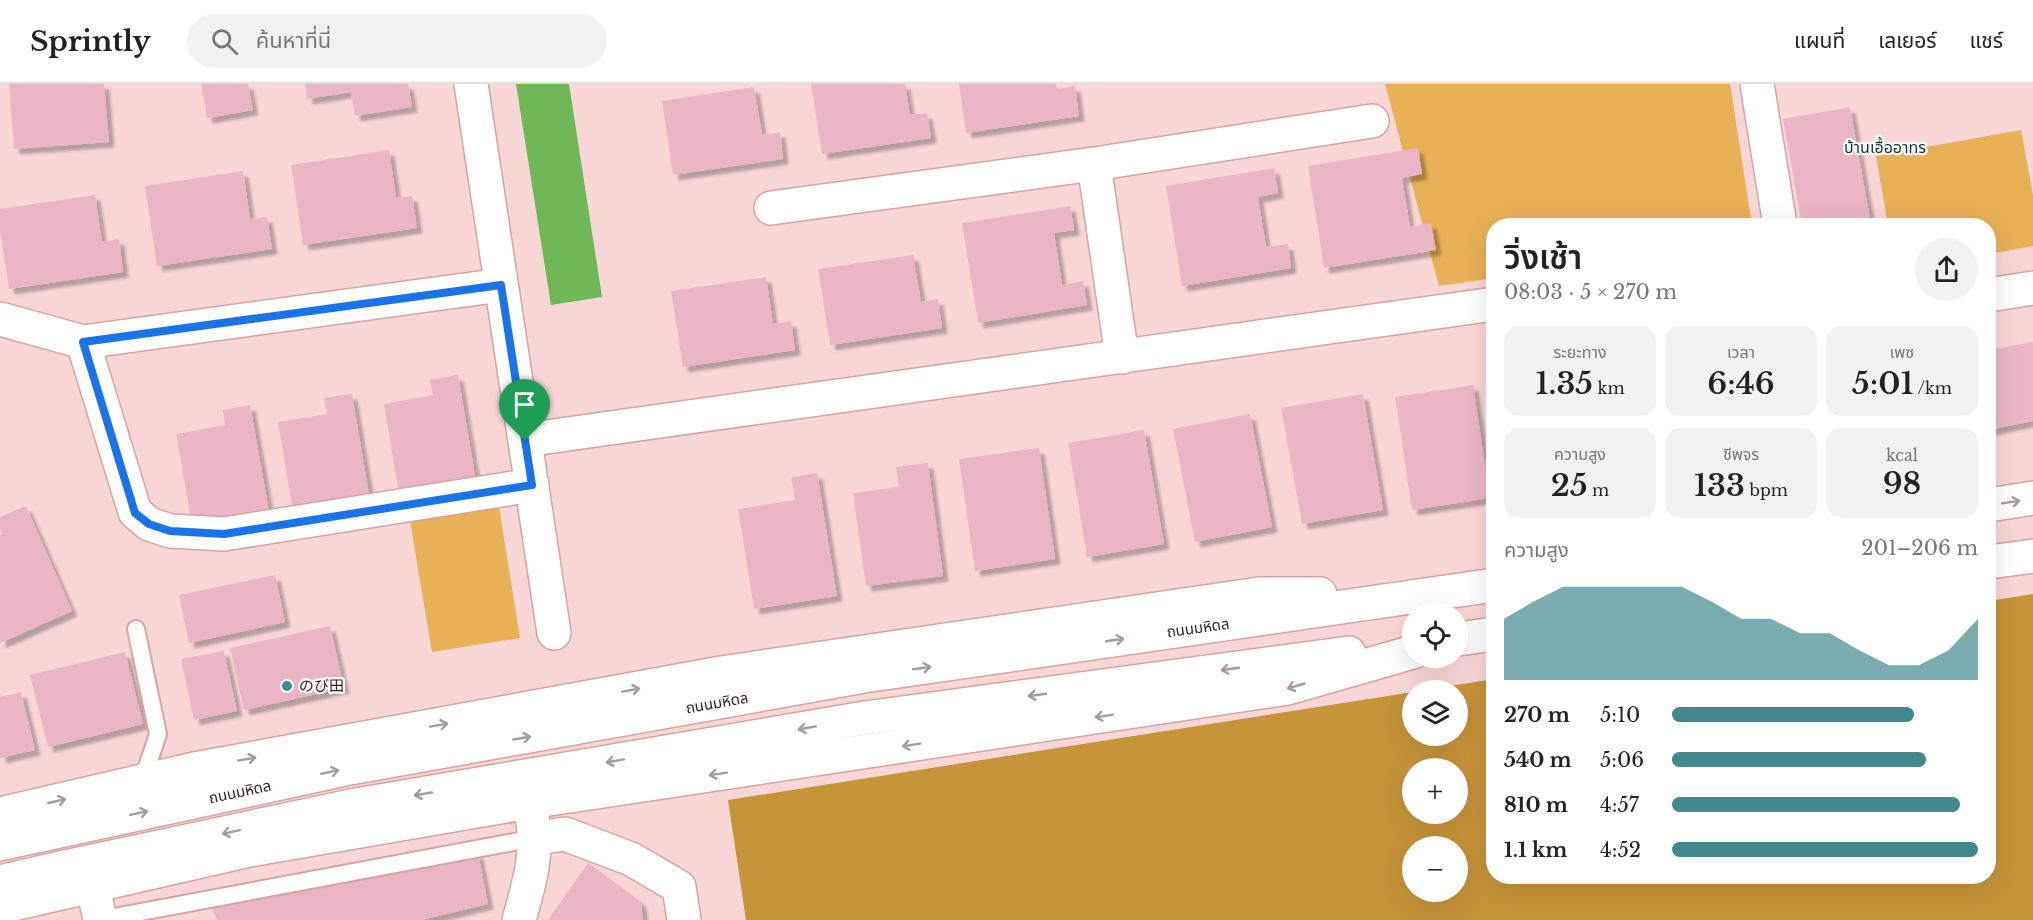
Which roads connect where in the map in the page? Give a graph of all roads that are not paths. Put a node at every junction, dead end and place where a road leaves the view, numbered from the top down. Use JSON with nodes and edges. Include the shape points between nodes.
{"nodes":[{"id":1,"x":471,"y":84,"type":"edge"},
{"id":2,"x":1757,"y":84,"type":"edge"},
{"id":3,"x":1372,"y":121,"type":"dead end"},
{"id":4,"x":1094,"y":164,"type":"junction"},
{"id":5,"x":771,"y":208,"type":"dead end"},
{"id":6,"x":1779,"y":218,"type":"edge"},
{"id":7,"x":501,"y":285,"type":"junction"},
{"id":8,"x":2033,"y":288,"type":"edge"},
{"id":9,"x":1996,"y":294,"type":"edge"},
{"id":10,"x":1485,"y":306,"type":"edge"},
{"id":11,"x":0,"y":320,"type":"edge"},
{"id":12,"x":83,"y":342,"type":"junction"},
{"id":13,"x":1122,"y":357,"type":"junction"},
{"id":14,"x":525,"y":441,"type":"junction"},
{"id":15,"x":532,"y":485,"type":"junction"},
{"id":16,"x":2033,"y":498,"type":"edge"},
{"id":17,"x":1996,"y":504,"type":"edge"},
{"id":18,"x":2033,"y":556,"type":"edge"},
{"id":19,"x":1996,"y":561,"type":"edge"},
{"id":20,"x":1486,"y":586,"type":"edge"},
{"id":21,"x":1440,"y":593,"type":"junction"},
{"id":22,"x":136,"y":629,"type":"dead end"},
{"id":23,"x":554,"y":633,"type":"dead end"},
{"id":24,"x":1486,"y":635,"type":"edge"},
{"id":25,"x":1468,"y":638,"type":"edge"},
{"id":26,"x":1402,"y":646,"type":"edge"},
{"id":27,"x":1402,"y":655,"type":"edge"},
{"id":28,"x":142,"y":782,"type":"junction"},
{"id":29,"x":529,"y":802,"type":"junction"},
{"id":30,"x":0,"y":814,"type":"edge"},
{"id":31,"x":536,"y":838,"type":"junction"},
{"id":32,"x":0,"y":844,"type":"edge"},
{"id":33,"x":0,"y":882,"type":"edge"},
{"id":34,"x":93,"y":886,"type":"junction"},
{"id":35,"x":9,"y":902,"type":"edge"},
{"id":36,"x":99,"y":920,"type":"edge"},
{"id":37,"x":519,"y":920,"type":"edge"},
{"id":38,"x":684,"y":920,"type":"edge"}],
"edges":[{"from":1,"to":7,"type":"main road"},
{"from":2,"to":6,"type":"main road"},
{"from":3,"to":4,"type":"main road"},
{"from":4,"to":5,"type":"main road"},
{"from":4,"to":13,"type":"main road"},
{"from":7,"to":12,"type":"main road"},
{"from":7,"to":14,"type":"main road"},
{"from":8,"to":9,"type":"main road"},
{"from":10,"to":13,"type":"main road"},
{"from":11,"to":12,"type":"main road"},
{"from":12,"to":15,"type":"main road","via":[[135,513],[149,524],[170,531],[224,534]]},
{"from":13,"to":14,"type":"main road"},
{"from":14,"to":15,"type":"main road"},
{"from":15,"to":23,"type":"main road"},
{"from":17,"to":16,"type":"main road","one_way":true},
{"from":18,"to":19,"type":"main road"},
{"from":20,"to":21,"type":"main road","name":"ถนนมหิดล"},
{"from":28,"to":21,"type":"main road","name":"ถนนมหิดล","one_way":true,"via":[[194,769],[721,673],[1259,594]]},
{"from":32,"to":21,"type":"main road","name":"ถนนมหิดล","one_way":true,"via":[[350,768],[864,676]]},
{"from":22,"to":28,"type":"lane","via":[[158,734]]},
{"from":24,"to":25,"type":"main road"},
{"from":26,"to":33,"type":"main road","one_way":true,"via":[[865,718],[356,806]]},
{"from":27,"to":29,"type":"main road","one_way":true,"via":[[1288,688]]},
{"from":30,"to":28,"type":"main road","name":"ถนนมหิดล","one_way":true},
{"from":29,"to":31,"type":"main road"},
{"from":29,"to":34,"type":"main road","via":[[250,850]]},
{"from":31,"to":36,"type":"lane"},
{"from":31,"to":37,"type":"main road"},
{"from":31,"to":38,"type":"main road","via":[[565,834],[631,859],[679,887]]},
{"from":34,"to":35,"type":"main road"},
{"from":34,"to":36,"type":"main road"}]}
